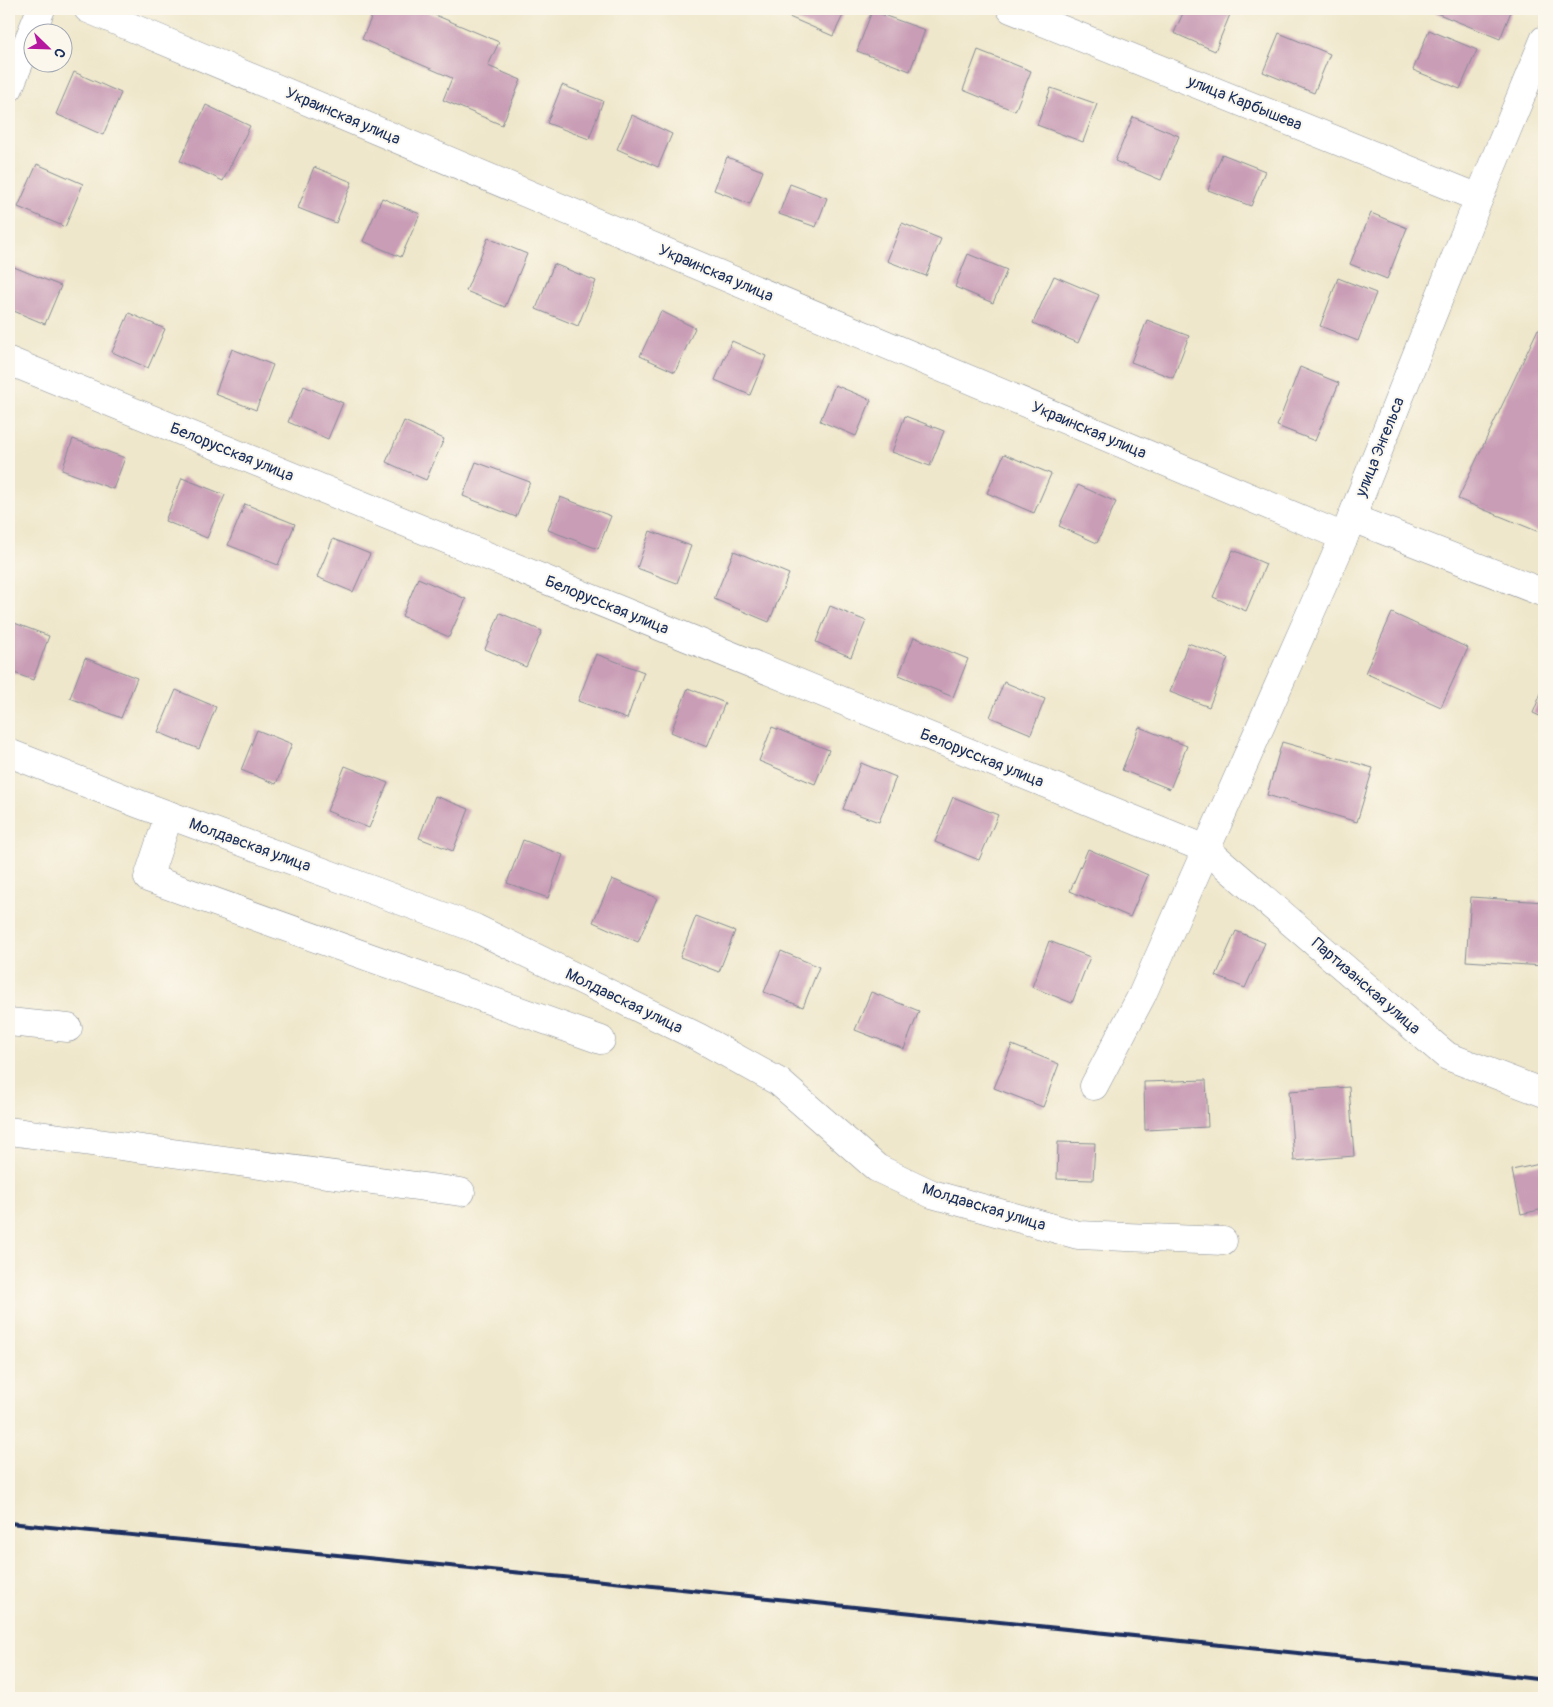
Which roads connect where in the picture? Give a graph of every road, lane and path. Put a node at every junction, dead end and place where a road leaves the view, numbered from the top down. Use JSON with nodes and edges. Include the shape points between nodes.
{"nodes":[{"id":1,"x":41,"y":9,"type":"edge"},
{"id":2,"x":88,"y":9,"type":"edge"},
{"id":3,"x":1011,"y":9,"type":"edge"},
{"id":4,"x":1544,"y":40,"type":"edge"},
{"id":5,"x":9,"y":88,"type":"edge"},
{"id":6,"x":1479,"y":198,"type":"junction"},
{"id":7,"x":9,"y":361,"type":"edge"},
{"id":8,"x":1348,"y":528,"type":"junction"},
{"id":9,"x":1544,"y":593,"type":"edge"},
{"id":10,"x":9,"y":753,"type":"edge"},
{"id":11,"x":169,"y":815,"type":"junction"},
{"id":12,"x":1206,"y":849,"type":"junction"},
{"id":13,"x":9,"y":1022,"type":"edge"},
{"id":14,"x":68,"y":1028,"type":"dead end"},
{"id":15,"x":601,"y":1040,"type":"dead end"},
{"id":16,"x":1094,"y":1086,"type":"dead end"},
{"id":17,"x":1544,"y":1093,"type":"edge"},
{"id":18,"x":9,"y":1131,"type":"edge"},
{"id":19,"x":460,"y":1192,"type":"dead end"},
{"id":20,"x":1223,"y":1241,"type":"dead end"}],
"edges":[{"from":1,"to":5,"type":"street"},
{"from":2,"to":8,"type":"street","name":"Украинская улица"},
{"from":3,"to":6,"type":"street","name":"улица Карбышева"},
{"from":4,"to":6,"type":"street","name":"улица Энгельса"},
{"from":6,"to":8,"type":"street","name":"улица Энгельса"},
{"from":7,"to":12,"type":"street","name":"Белорусская улица"},
{"from":8,"to":9,"type":"street","name":"Украинская улица"},
{"from":8,"to":12,"type":"street","name":"улица Энгельса"},
{"from":10,"to":11,"type":"street","name":"Молдавская улица"},
{"from":11,"to":15,"type":"street","via":[[148,878]]},
{"from":11,"to":20,"type":"street","name":"Молдавская улица","via":[[475,928],[698,1036],[779,1082],[877,1168],[932,1194],[1078,1235]]},
{"from":12,"to":16,"type":"street","name":"улица Энгельса","via":[[1142,996]]},
{"from":12,"to":17,"type":"street","name":"Партизанская улица","via":[[1447,1056]]},
{"from":13,"to":14,"type":"street"},
{"from":18,"to":19,"type":"street"}]}
